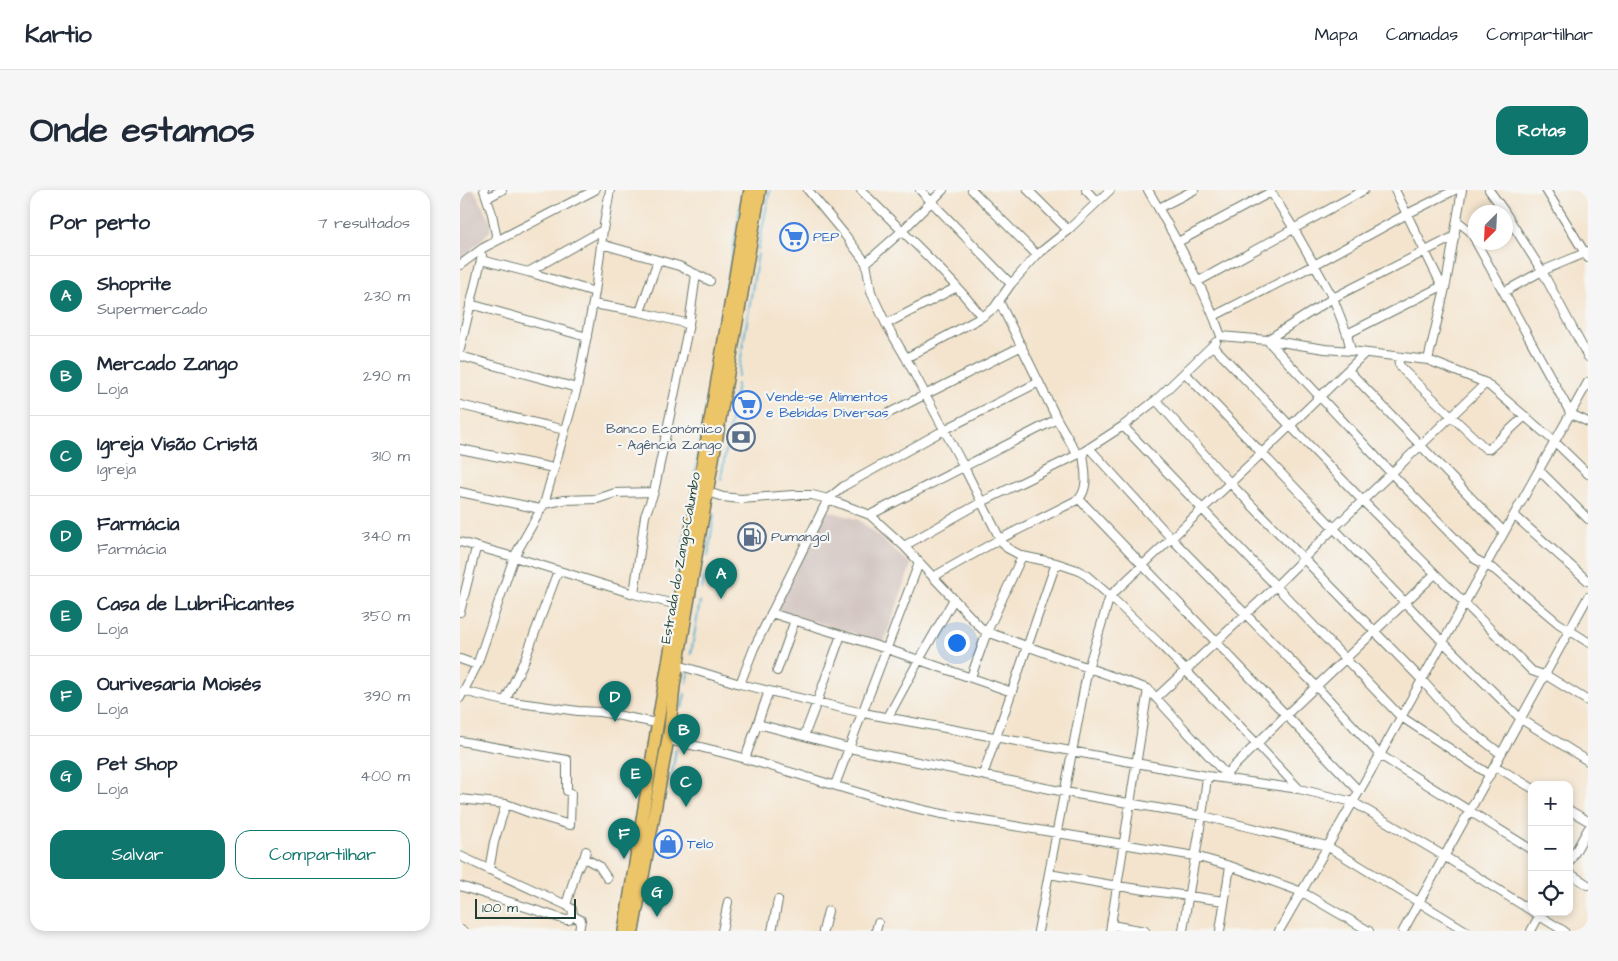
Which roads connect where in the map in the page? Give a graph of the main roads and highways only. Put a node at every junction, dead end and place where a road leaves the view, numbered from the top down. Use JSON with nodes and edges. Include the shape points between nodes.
{"nodes":[{"id":1,"x":750,"y":190,"type":"edge"},
{"id":2,"x":760,"y":190,"type":"edge"},
{"id":3,"x":624,"y":931,"type":"edge"},
{"id":4,"x":633,"y":931,"type":"edge"}],
"edges":[{"from":1,"to":3,"type":"main road","name":"Estrada do Zango-Calumbo"},
{"from":2,"to":4,"type":"main road","name":"Estrada do Zango-Calumbo"}]}
